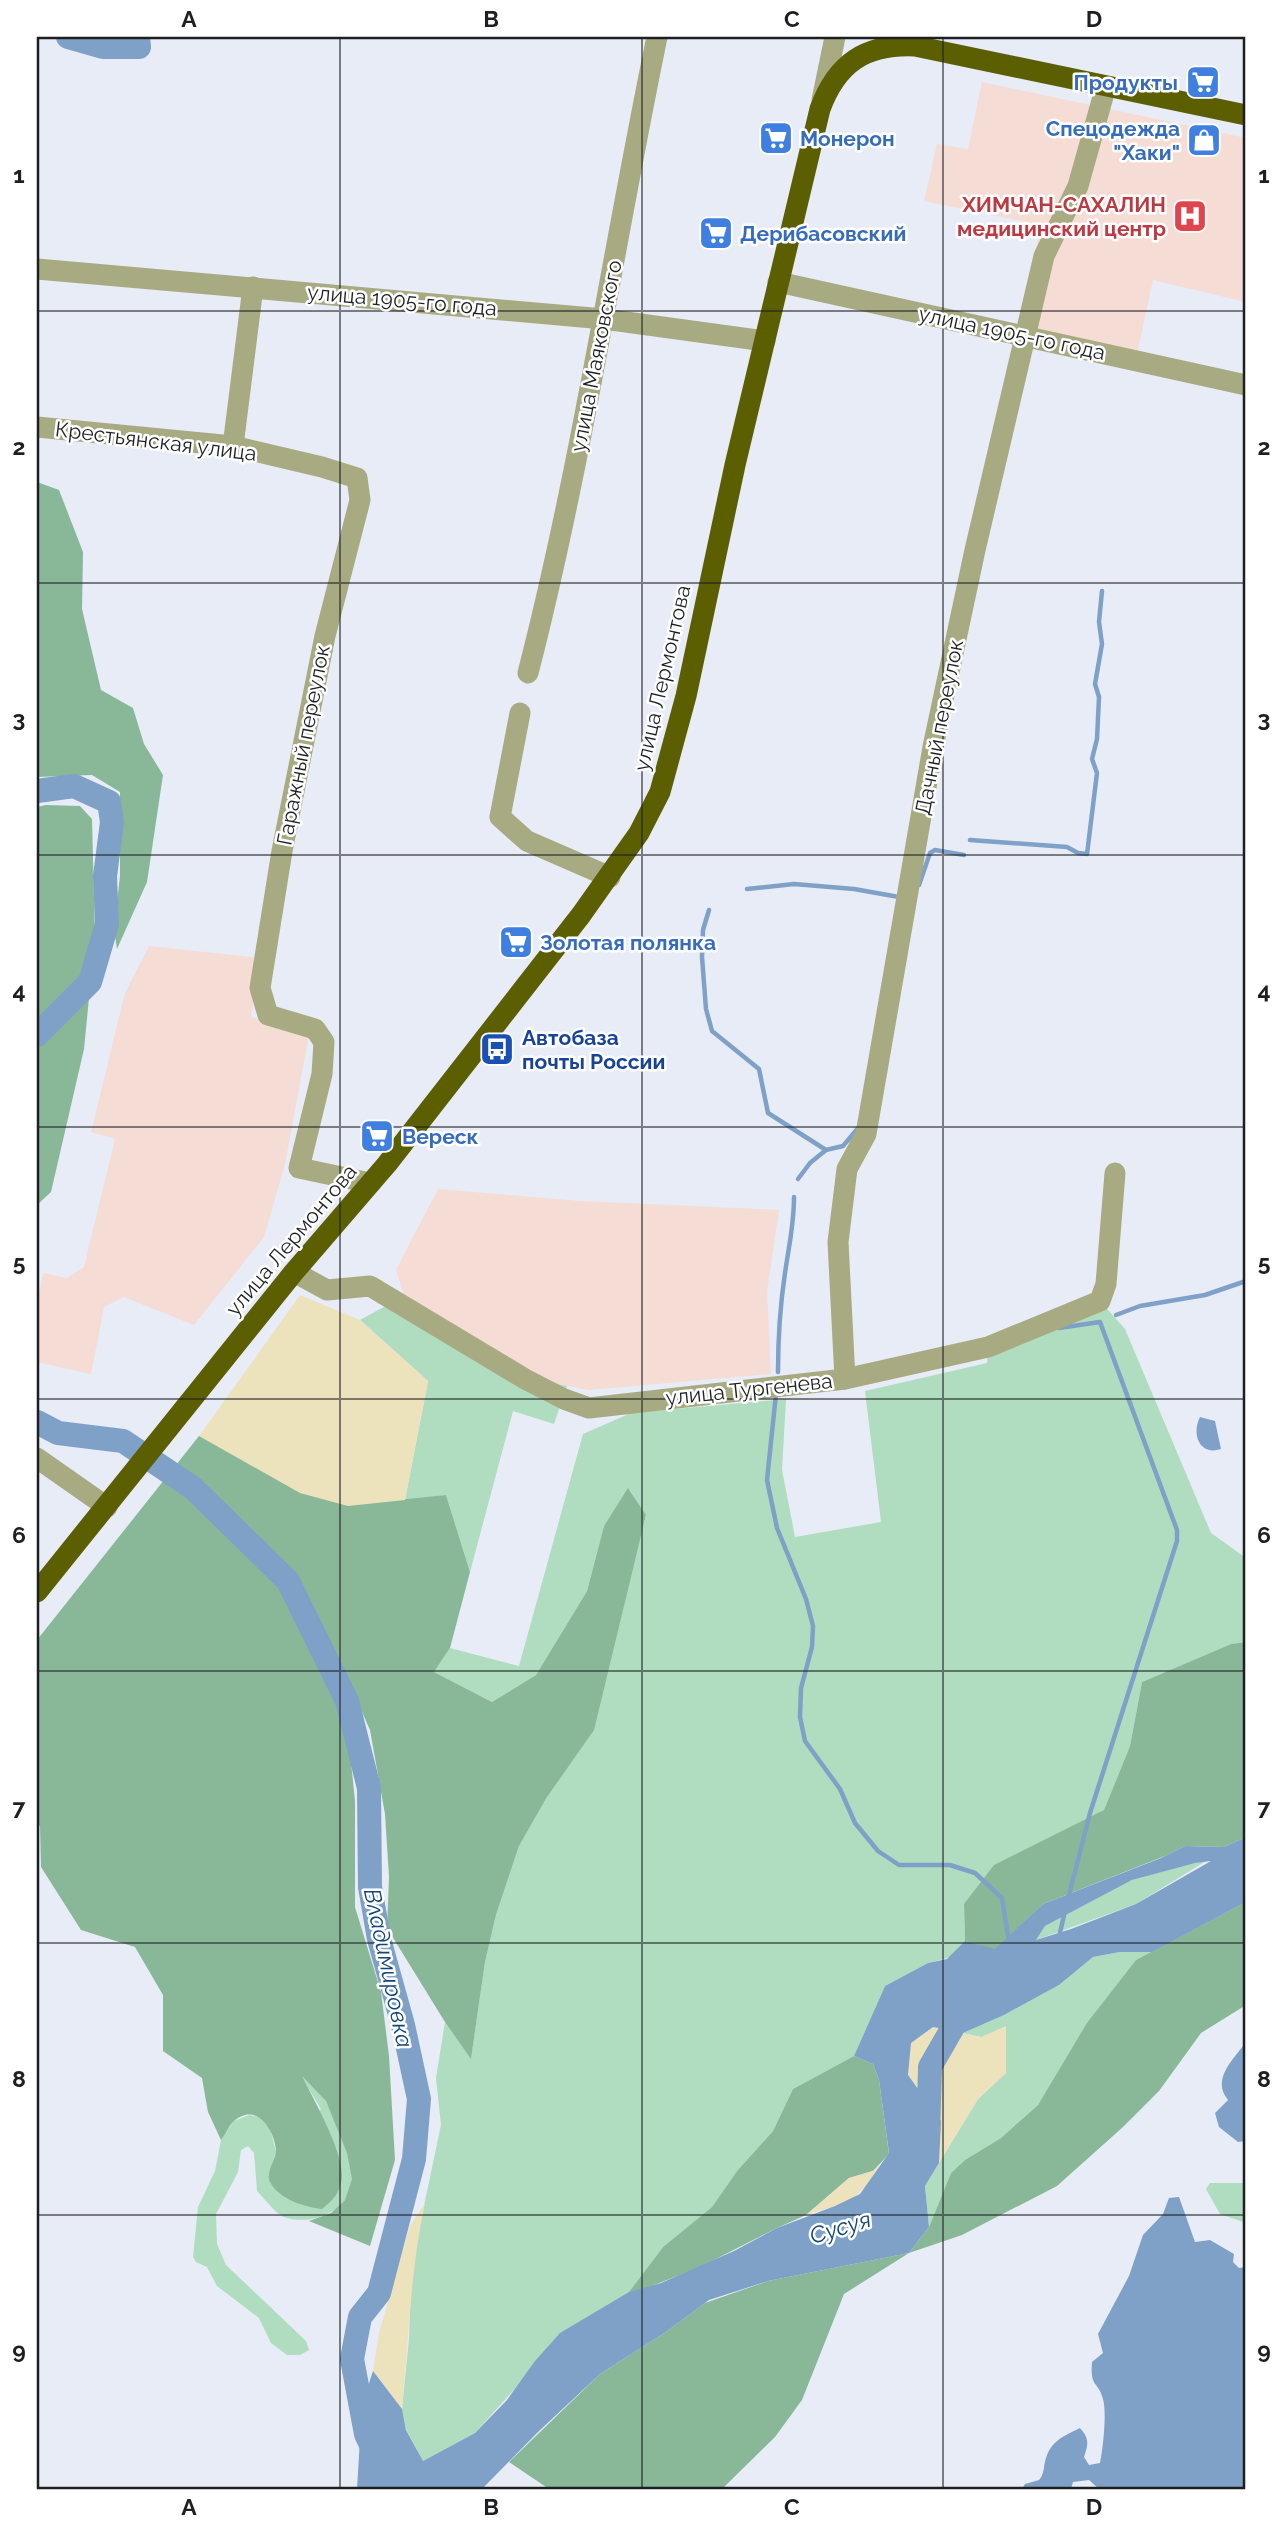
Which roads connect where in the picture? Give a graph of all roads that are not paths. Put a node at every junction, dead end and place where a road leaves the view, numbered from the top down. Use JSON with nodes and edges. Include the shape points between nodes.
{"nodes":[{"id":1,"x":657,"y":37,"type":"edge"},
{"id":2,"x":835,"y":37,"type":"edge"},
{"id":3,"x":905,"y":42,"type":"edge"},
{"id":4,"x":1106,"y":86,"type":"junction"},
{"id":5,"x":820,"y":110,"type":"junction"},
{"id":6,"x":1246,"y":115,"type":"edge"},
{"id":7,"x":37,"y":269,"type":"edge"},
{"id":8,"x":778,"y":282,"type":"junction"},
{"id":9,"x":253,"y":287,"type":"junction"},
{"id":10,"x":604,"y":319,"type":"junction"},
{"id":11,"x":1027,"y":335,"type":"junction"},
{"id":12,"x":765,"y":341,"type":"junction"},
{"id":13,"x":1246,"y":385,"type":"edge"},
{"id":14,"x":37,"y":427,"type":"edge"},
{"id":15,"x":233,"y":446,"type":"junction"},
{"id":16,"x":357,"y":478,"type":"joint"},
{"id":17,"x":528,"y":673,"type":"dead end"},
{"id":18,"x":520,"y":713,"type":"dead end"},
{"id":19,"x":610,"y":877,"type":"junction"},
{"id":20,"x":1115,"y":1173,"type":"dead end"},
{"id":21,"x":370,"y":1183,"type":"junction"},
{"id":22,"x":294,"y":1272,"type":"junction"},
{"id":23,"x":845,"y":1378,"type":"junction"},
{"id":24,"x":37,"y":1458,"type":"edge"},
{"id":25,"x":107,"y":1507,"type":"junction"},
{"id":26,"x":37,"y":1592,"type":"edge"}],
"edges":[{"from":1,"to":10,"type":"street","name":"улица Маяковского"},
{"from":2,"to":5,"type":"street","name":"улица Лермонтова"},
{"from":3,"to":4,"type":"highway"},
{"from":3,"to":5,"type":"highway","via":[[855,59],[833,81]]},
{"from":4,"to":6,"type":"highway"},
{"from":4,"to":11,"type":"street","name":"Дачный переулок","via":[[1078,186],[1044,256]]},
{"from":5,"to":8,"type":"highway","name":"улица Лермонтова"},
{"from":7,"to":9,"type":"street","name":"улица 1905-го года"},
{"from":8,"to":11,"type":"street","name":"улица 1905-го года"},
{"from":8,"to":12,"type":"highway","name":"улица Лермонтова"},
{"from":9,"to":10,"type":"street","name":"улица 1905-го года"},
{"from":9,"to":15,"type":"street"},
{"from":10,"to":12,"type":"street","name":"улица 1905-го года"},
{"from":10,"to":17,"type":"street","name":"улица Маяковского","via":[[553,575]]},
{"from":11,"to":13,"type":"street","name":"улица 1905-го года"},
{"from":11,"to":23,"type":"street","name":"Дачный переулок","via":[[933,747],[866,1134],[847,1169],[838,1242]]},
{"from":12,"to":19,"type":"highway","name":"улица Лермонтова","via":[[669,766],[639,833]]},
{"from":14,"to":15,"type":"street","name":"Крестьянская улица"},
{"from":15,"to":16,"type":"street","name":"Крестьянская улица"},
{"from":16,"to":21,"type":"street","name":"Гаражный переулок","via":[[360,500],[325,636],[260,988],[268,1015],[315,1029],[324,1042],[322,1074],[299,1168]]},
{"from":18,"to":19,"type":"street","via":[[500,817],[527,841]]},
{"from":19,"to":21,"type":"highway","name":"улица Лермонтова"},
{"from":20,"to":23,"type":"street","name":"улица Тургенева","via":[[1106,1284],[1100,1301],[988,1347]]},
{"from":21,"to":22,"type":"highway","name":"улица Лермонтова"},
{"from":22,"to":23,"type":"street","name":"улица Тургенева","via":[[327,1290],[370,1286],[525,1379],[589,1408]]},
{"from":22,"to":25,"type":"highway","name":"улица Лермонтова"},
{"from":24,"to":25,"type":"street"},
{"from":25,"to":26,"type":"highway","name":"улица Лермонтова"}]}
